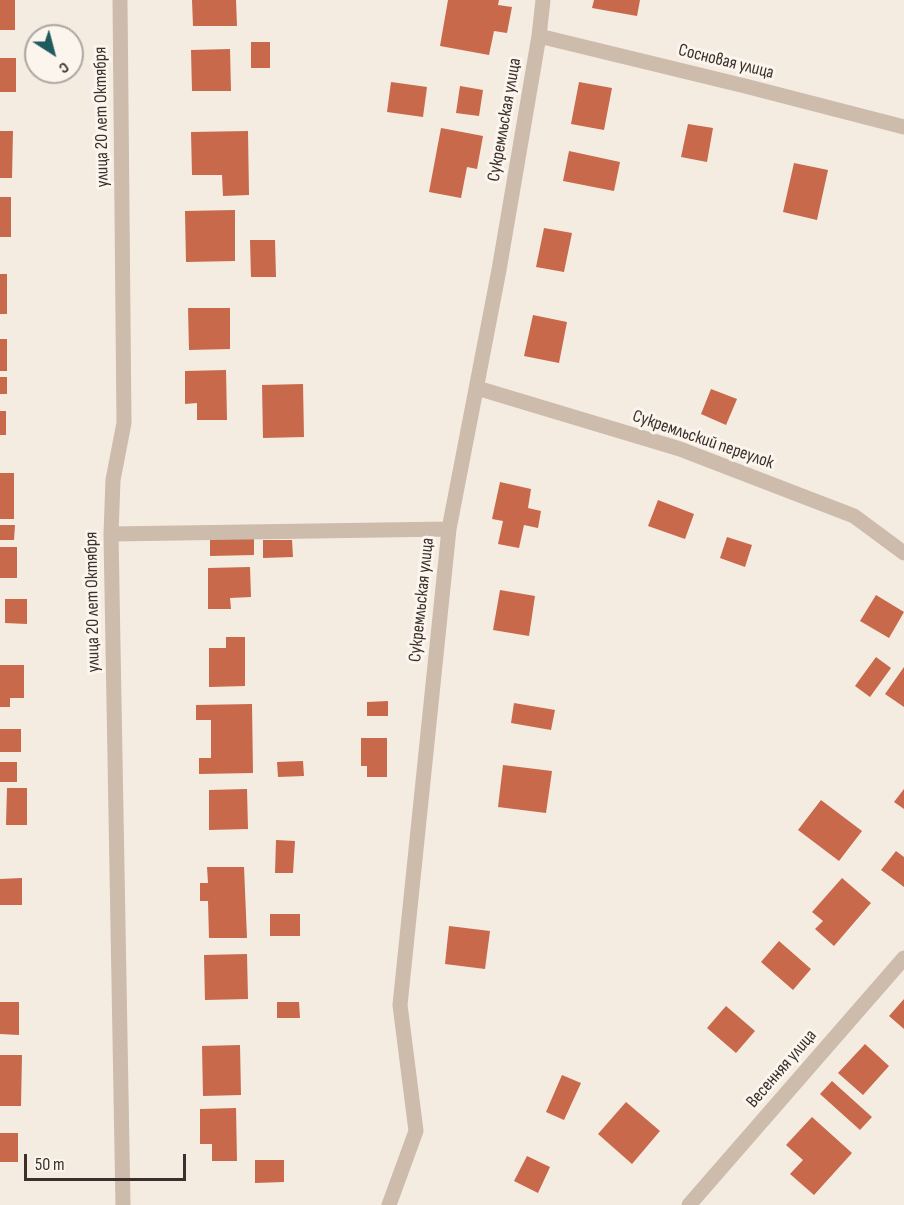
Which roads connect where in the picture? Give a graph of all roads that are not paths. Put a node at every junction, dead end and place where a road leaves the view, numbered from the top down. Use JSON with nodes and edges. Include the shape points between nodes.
{"nodes":[{"id":1,"x":120,"y":0,"type":"edge"},
{"id":2,"x":543,"y":0,"type":"edge"},
{"id":3,"x":539,"y":36,"type":"junction"},
{"id":4,"x":904,"y":127,"type":"edge"},
{"id":5,"x":477,"y":388,"type":"junction"},
{"id":6,"x":449,"y":529,"type":"junction"},
{"id":7,"x":111,"y":534,"type":"junction"},
{"id":8,"x":904,"y":553,"type":"edge"},
{"id":9,"x":904,"y":958,"type":"edge"},
{"id":10,"x":123,"y":1205,"type":"edge"},
{"id":11,"x":389,"y":1205,"type":"edge"},
{"id":12,"x":689,"y":1205,"type":"edge"}],
"edges":[{"from":1,"to":7,"type":"street","name":"улица 20 лет Октября","via":[[124,423],[113,480]]},
{"from":2,"to":3,"type":"street","name":"Сукремльская улица"},
{"from":3,"to":4,"type":"street","name":"Сосновая улица"},
{"from":3,"to":5,"type":"street","name":"Сукремльская улица"},
{"from":5,"to":6,"type":"street","name":"Сукремльская улица"},
{"from":5,"to":8,"type":"street","name":"Сукремльский переулок","via":[[680,449],[854,516]]},
{"from":6,"to":7,"type":"street"},
{"from":6,"to":11,"type":"street","name":"Сукремльская улица","via":[[400,1005],[416,1131]]},
{"from":7,"to":10,"type":"street","name":"улица 20 лет Октября"},
{"from":9,"to":12,"type":"street","name":"Весенняя улица"}]}
